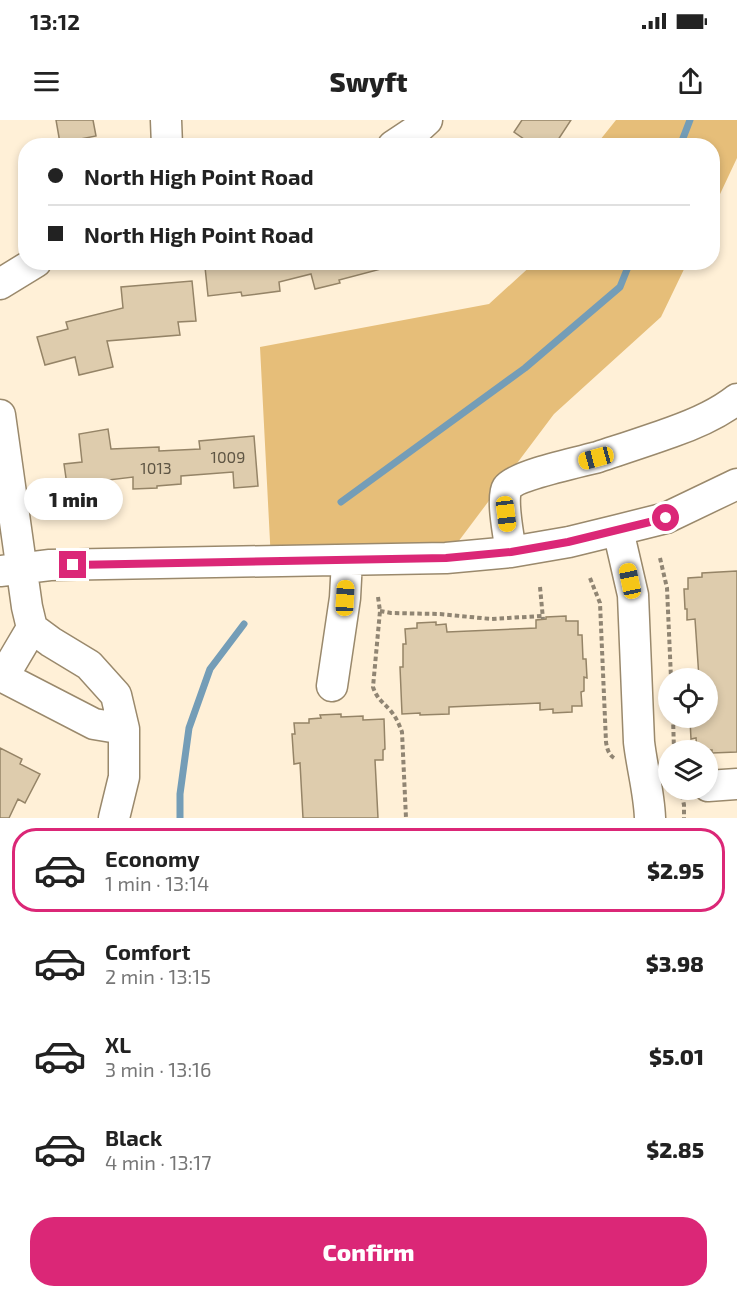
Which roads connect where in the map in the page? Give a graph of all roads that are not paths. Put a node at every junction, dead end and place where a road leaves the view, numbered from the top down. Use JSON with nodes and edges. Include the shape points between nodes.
{"nodes":[{"id":1,"x":166,"y":120,"type":"edge"},
{"id":2,"x":427,"y":120,"type":"edge"},
{"id":3,"x":167,"y":138,"type":"edge"},
{"id":4,"x":405,"y":138,"type":"edge"},
{"id":5,"x":23,"y":270,"type":"edge"},
{"id":6,"x":0,"y":284,"type":"edge"},
{"id":7,"x":737,"y":399,"type":"edge"},
{"id":8,"x":0,"y":415,"type":"edge"},
{"id":9,"x":737,"y":484,"type":"edge"},
{"id":10,"x":618,"y":530,"type":"junction"},
{"id":11,"x":511,"y":552,"type":"junction"},
{"id":12,"x":347,"y":560,"type":"junction"},
{"id":13,"x":11,"y":569,"type":"edge"},
{"id":14,"x":32,"y":628,"type":"junction"},
{"id":15,"x":332,"y":686,"type":"dead end"},
{"id":16,"x":124,"y":729,"type":"junction"},
{"id":17,"x":737,"y":784,"type":"edge"},
{"id":18,"x":718,"y":785,"type":"edge"},
{"id":19,"x":656,"y":798,"type":"edge"},
{"id":20,"x":114,"y":818,"type":"edge"}],
"edges":[{"from":1,"to":3,"type":"street"},
{"from":2,"to":4,"type":"street"},
{"from":5,"to":6,"type":"street"},
{"from":7,"to":11,"type":"street","via":[[722,411],[673,432],[541,472],[507,487],[504,496]]},
{"from":8,"to":13,"type":"street"},
{"from":9,"to":10,"type":"street","via":[[666,518]]},
{"from":10,"to":11,"type":"street"},
{"from":10,"to":19,"type":"street","via":[[633,595],[639,742],[642,763]]},
{"from":11,"to":12,"type":"street"},
{"from":12,"to":13,"type":"street"},
{"from":12,"to":15,"type":"street"},
{"from":13,"to":14,"type":"street"},
{"from":14,"to":16,"type":"street","via":[[89,665],[116,695]]},
{"from":14,"to":16,"type":"street","via":[[3,677],[94,724]]},
{"from":16,"to":20,"type":"street","via":[[124,777]]},
{"from":17,"to":18,"type":"street"}]}
